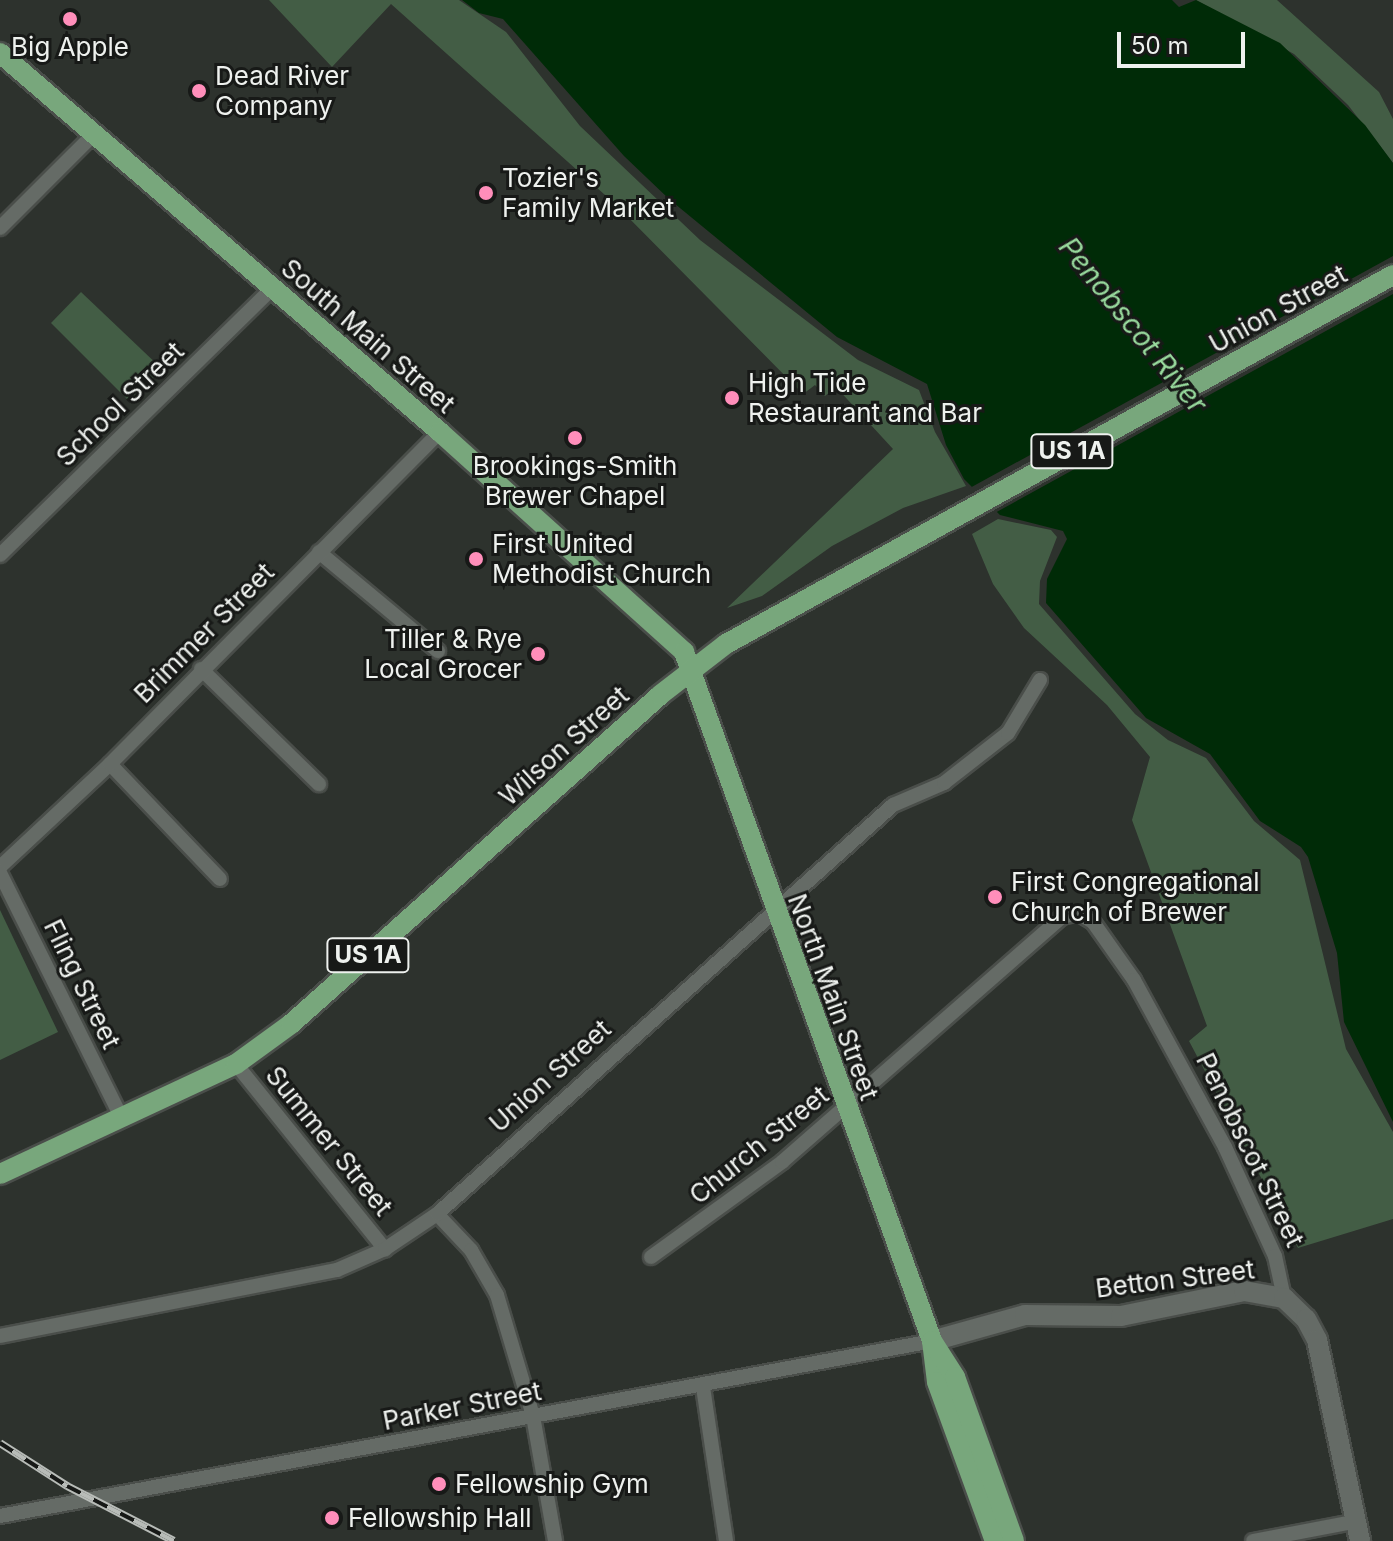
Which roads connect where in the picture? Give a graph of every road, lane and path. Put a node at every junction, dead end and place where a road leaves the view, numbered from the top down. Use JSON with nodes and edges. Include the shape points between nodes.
{"nodes":[{"id":1,"x":0,"y":53,"type":"edge"},
{"id":2,"x":94,"y":134,"type":"junction"},
{"id":3,"x":0,"y":228,"type":"edge"},
{"id":4,"x":1393,"y":275,"type":"edge"},
{"id":5,"x":273,"y":288,"type":"junction"},
{"id":6,"x":1188,"y":388,"type":"joint"},
{"id":7,"x":440,"y":432,"type":"junction"},
{"id":8,"x":319,"y":552,"type":"junction"},
{"id":9,"x":0,"y":555,"type":"edge"},
{"id":10,"x":438,"y":651,"type":"dead end"},
{"id":11,"x":692,"y":668,"type":"junction"},
{"id":12,"x":201,"y":669,"type":"junction"},
{"id":13,"x":1040,"y":680,"type":"dead end"},
{"id":14,"x":110,"y":764,"type":"junction"},
{"id":15,"x":319,"y":784,"type":"dead end"},
{"id":16,"x":0,"y":867,"type":"edge"},
{"id":17,"x":0,"y":873,"type":"edge"},
{"id":18,"x":220,"y":879,"type":"dead end"},
{"id":19,"x":773,"y":908,"type":"junction"},
{"id":20,"x":1078,"y":913,"type":"joint"},
{"id":21,"x":236,"y":1064,"type":"junction"},
{"id":22,"x":845,"y":1106,"type":"junction"},
{"id":23,"x":121,"y":1117,"type":"junction"},
{"id":24,"x":0,"y":1174,"type":"edge"},
{"id":25,"x":437,"y":1214,"type":"junction"},
{"id":26,"x":385,"y":1249,"type":"junction"},
{"id":27,"x":651,"y":1257,"type":"dead end"},
{"id":28,"x":1284,"y":1298,"type":"junction"},
{"id":29,"x":0,"y":1336,"type":"edge"},
{"id":30,"x":932,"y":1341,"type":"junction"},
{"id":31,"x":703,"y":1387,"type":"junction"},
{"id":32,"x":533,"y":1416,"type":"junction"},
{"id":33,"x":0,"y":1516,"type":"edge"},
{"id":34,"x":1355,"y":1535,"type":"edge"},
{"id":35,"x":555,"y":1541,"type":"edge"},
{"id":36,"x":726,"y":1541,"type":"edge"},
{"id":37,"x":995,"y":1541,"type":"edge"},
{"id":38,"x":1014,"y":1541,"type":"edge"},
{"id":39,"x":1253,"y":1541,"type":"edge"}],
"edges":[{"from":1,"to":2,"type":"main road","name":"South Main Street"},
{"from":2,"to":3,"type":"street"},
{"from":2,"to":5,"type":"main road","name":"South Main Street"},
{"from":4,"to":6,"type":"main road","name":"Union Street","number":"US 1A"},
{"from":5,"to":7,"type":"main road","name":"South Main Street"},
{"from":5,"to":9,"type":"street","name":"School Street"},
{"from":6,"to":11,"type":"main road","name":"Wilson Street","number":"US 1A","via":[[726,644]]},
{"from":7,"to":8,"type":"street","name":"Brimmer Street"},
{"from":7,"to":11,"type":"main road","name":"South Main Street","via":[[674,640]]},
{"from":8,"to":10,"type":"street"},
{"from":8,"to":12,"type":"street","name":"Brimmer Street"},
{"from":11,"to":19,"type":"main road","name":"North Main Street"},
{"from":11,"to":21,"type":"main road","name":"Wilson Street","number":"US 1A","via":[[291,1024]]},
{"from":12,"to":14,"type":"street","name":"Brimmer Street"},
{"from":12,"to":15,"type":"street"},
{"from":13,"to":19,"type":"street","name":"Union Street","via":[[1008,733],[944,783],[893,805]]},
{"from":14,"to":16,"type":"street","name":"Brimmer Street"},
{"from":14,"to":18,"type":"street"},
{"from":17,"to":23,"type":"street","name":"Fling Street"},
{"from":19,"to":22,"type":"main road","name":"North Main Street"},
{"from":19,"to":25,"type":"street","name":"Union Street"},
{"from":20,"to":22,"type":"street","name":"Church Street","via":[[1062,917]]},
{"from":20,"to":28,"type":"street","name":"Penobscot Street","via":[[1093,922],[1134,980],[1212,1124],[1275,1256]]},
{"from":21,"to":23,"type":"main road","name":"Wilson Street","number":"US 1A"},
{"from":21,"to":26,"type":"street","name":"Summer Street"},
{"from":22,"to":27,"type":"street","name":"Church Street","via":[[763,1177]]},
{"from":22,"to":30,"type":"main road","name":"North Main Street"},
{"from":23,"to":24,"type":"main road","name":"Wilson Street","number":"US 1A"},
{"from":25,"to":26,"type":"street","name":"Union Street"},
{"from":25,"to":32,"type":"street","via":[[471,1250],[497,1295]]},
{"from":26,"to":29,"type":"street","name":"Union Street","via":[[337,1270]]},
{"from":28,"to":30,"type":"street","name":"Betton Street","via":[[1244,1291],[1121,1316],[1025,1315]]},
{"from":28,"to":34,"type":"street","name":"Penobscot Street","via":[[1306,1319],[1317,1340]]},
{"from":30,"to":31,"type":"street","name":"Parker Street"},
{"from":30,"to":37,"type":"main road","name":"North Main Street","via":[[937,1380]]},
{"from":30,"to":38,"type":"main road","name":"North Main Street","via":[[955,1377]]},
{"from":31,"to":32,"type":"street","name":"Parker Street"},
{"from":31,"to":36,"type":"street"},
{"from":32,"to":33,"type":"street","name":"Parker Street"},
{"from":32,"to":35,"type":"street"},
{"from":34,"to":39,"type":"street"}]}
